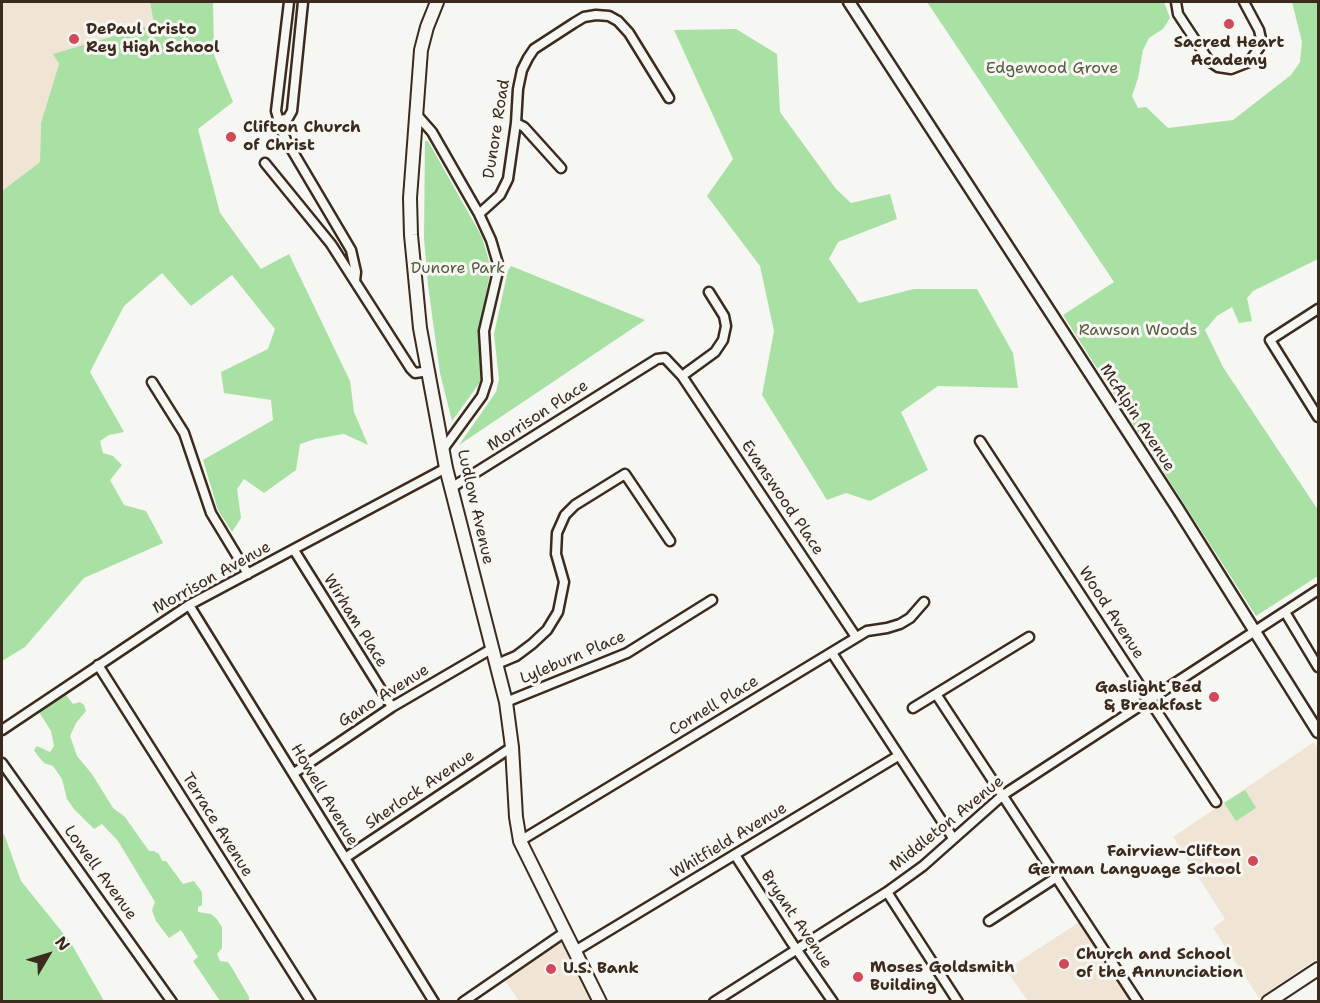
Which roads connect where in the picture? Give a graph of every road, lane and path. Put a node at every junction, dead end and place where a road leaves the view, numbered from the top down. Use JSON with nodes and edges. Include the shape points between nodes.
{"nodes":[{"id":1,"x":289,"y":2,"type":"edge"},
{"id":2,"x":303,"y":2,"type":"edge"},
{"id":3,"x":437,"y":2,"type":"edge"},
{"id":4,"x":849,"y":2,"type":"edge"},
{"id":5,"x":1176,"y":2,"type":"edge"},
{"id":6,"x":1244,"y":2,"type":"edge"},
{"id":7,"x":669,"y":99,"type":"dead end"},
{"id":8,"x":417,"y":115,"type":"junction"},
{"id":9,"x":281,"y":120,"type":"junction"},
{"id":10,"x":516,"y":123,"type":"junction"},
{"id":11,"x":265,"y":163,"type":"dead end"},
{"id":12,"x":561,"y":168,"type":"dead end"},
{"id":13,"x":479,"y":214,"type":"junction"},
{"id":14,"x":355,"y":281,"type":"junction"},
{"id":15,"x":709,"y":292,"type":"dead end"},
{"id":16,"x":1318,"y":309,"type":"edge"},
{"id":17,"x":641,"y":369,"type":"joint"},
{"id":18,"x":429,"y":371,"type":"junction"},
{"id":19,"x":682,"y":375,"type":"junction"},
{"id":20,"x":152,"y":382,"type":"dead end"},
{"id":21,"x":1318,"y":417,"type":"edge"},
{"id":22,"x":980,"y":441,"type":"dead end"},
{"id":23,"x":444,"y":448,"type":"junction"},
{"id":24,"x":446,"y":468,"type":"junction"},
{"id":25,"x":451,"y":488,"type":"junction"},
{"id":26,"x":670,"y":541,"type":"dead end"},
{"id":27,"x":294,"y":550,"type":"junction"},
{"id":28,"x":248,"y":574,"type":"junction"},
{"id":29,"x":1318,"y":590,"type":"edge"},
{"id":30,"x":712,"y":600,"type":"dead end"},
{"id":31,"x":924,"y":602,"type":"dead end"},
{"id":32,"x":189,"y":605,"type":"junction"},
{"id":33,"x":1285,"y":612,"type":"junction"},
{"id":34,"x":1254,"y":632,"type":"junction"},
{"id":35,"x":856,"y":637,"type":"junction"},
{"id":36,"x":1029,"y":637,"type":"dead end"},
{"id":37,"x":493,"y":648,"type":"junction"},
{"id":38,"x":832,"y":653,"type":"junction"},
{"id":39,"x":497,"y":664,"type":"junction"},
{"id":40,"x":98,"y":665,"type":"junction"},
{"id":41,"x":1318,"y":667,"type":"edge"},
{"id":42,"x":936,"y":694,"type":"junction"},
{"id":43,"x":1149,"y":700,"type":"junction"},
{"id":44,"x":506,"y":702,"type":"junction"},
{"id":45,"x":392,"y":707,"type":"junction"},
{"id":46,"x":913,"y":708,"type":"dead end"},
{"id":47,"x":2,"y":730,"type":"edge"},
{"id":48,"x":1318,"y":732,"type":"edge"},
{"id":49,"x":512,"y":747,"type":"junction"},
{"id":50,"x":898,"y":756,"type":"junction"},
{"id":51,"x":2,"y":763,"type":"edge"},
{"id":52,"x":294,"y":773,"type":"junction"},
{"id":53,"x":1003,"y":795,"type":"junction"},
{"id":54,"x":1216,"y":802,"type":"dead end"},
{"id":55,"x":953,"y":838,"type":"junction"},
{"id":56,"x":520,"y":840,"type":"junction"},
{"id":57,"x":735,"y":855,"type":"junction"},
{"id":58,"x":345,"y":858,"type":"junction"},
{"id":59,"x":1057,"y":877,"type":"junction"},
{"id":60,"x":887,"y":892,"type":"junction"},
{"id":61,"x":989,"y":921,"type":"dead end"},
{"id":62,"x":565,"y":932,"type":"junction"},
{"id":63,"x":796,"y":950,"type":"junction"},
{"id":64,"x":575,"y":951,"type":"junction"},
{"id":65,"x":1318,"y":969,"type":"edge"},
{"id":66,"x":715,"y":1001,"type":"edge"},
{"id":67,"x":172,"y":1002,"type":"edge"},
{"id":68,"x":311,"y":1002,"type":"edge"},
{"id":69,"x":434,"y":1002,"type":"edge"},
{"id":70,"x":464,"y":1002,"type":"edge"},
{"id":71,"x":600,"y":1002,"type":"edge"},
{"id":72,"x":832,"y":1002,"type":"edge"},
{"id":73,"x":958,"y":1002,"type":"edge"},
{"id":74,"x":1138,"y":1002,"type":"edge"},
{"id":75,"x":1268,"y":1002,"type":"edge"}],
"edges":[{"from":1,"to":9,"type":"street","via":[[276,102]]},
{"from":2,"to":9,"type":"street","via":[[292,111]]},
{"from":3,"to":8,"type":"main road","name":"Ludlow Avenue","via":[[422,50]]},
{"from":4,"to":34,"type":"street","name":"McAlpin Avenue"},
{"from":5,"to":6,"type":"street","via":[[1178,14],[1209,61],[1218,68],[1231,69],[1249,62],[1261,39]]},
{"from":7,"to":10,"type":"street","name":"Dunore Road","via":[[624,26],[609,16],[584,17],[534,49],[528,58],[518,88]]},
{"from":8,"to":13,"type":"street","via":[[432,132]]},
{"from":8,"to":18,"type":"main road","name":"Ludlow Avenue","via":[[411,235],[420,328]]},
{"from":9,"to":14,"type":"street","via":[[286,140],[351,250]]},
{"from":10,"to":12,"type":"street"},
{"from":10,"to":13,"type":"street","name":"Dunore Road","via":[[508,179],[500,195]]},
{"from":11,"to":14,"type":"street","via":[[331,244]]},
{"from":13,"to":23,"type":"street","via":[[499,267],[484,332],[487,381],[482,396]]},
{"from":14,"to":18,"type":"street","via":[[411,369],[415,373]]},
{"from":15,"to":19,"type":"street","via":[[724,316],[723,340],[715,352]]},
{"from":16,"to":21,"type":"street","via":[[1270,340]]},
{"from":17,"to":19,"type":"street","name":"Evanswood Place","via":[[665,358]]},
{"from":17,"to":25,"type":"street","name":"Morrison Place"},
{"from":18,"to":23,"type":"main road","name":"Ludlow Avenue"},
{"from":19,"to":35,"type":"street","name":"Evanswood Place"},
{"from":20,"to":28,"type":"street","via":[[184,433],[211,513]]},
{"from":22,"to":43,"type":"street","name":"Wood Avenue"},
{"from":23,"to":24,"type":"main road","name":"Ludlow Avenue"},
{"from":24,"to":25,"type":"main road","name":"Ludlow Avenue"},
{"from":24,"to":27,"type":"street","name":"Morrison Avenue"},
{"from":25,"to":37,"type":"main road","name":"Ludlow Avenue"},
{"from":26,"to":39,"type":"street","via":[[625,474],[574,505],[557,533],[556,554],[564,582],[556,615],[532,644]]},
{"from":27,"to":28,"type":"street","name":"Morrison Avenue"},
{"from":27,"to":45,"type":"street","name":"Wirham Place"},
{"from":28,"to":32,"type":"street","name":"Morrison Avenue"},
{"from":29,"to":33,"type":"street","name":"Middleton Avenue"},
{"from":30,"to":44,"type":"street","name":"Lyleburn Place","via":[[627,653]]},
{"from":31,"to":35,"type":"street","name":"Cornell Place","via":[[900,624]]},
{"from":32,"to":40,"type":"street","name":"Morrison Avenue"},
{"from":32,"to":52,"type":"street","name":"Howell Avenue"},
{"from":33,"to":34,"type":"street","name":"Middleton Avenue"},
{"from":33,"to":41,"type":"street"},
{"from":34,"to":43,"type":"street","name":"Middleton Avenue"},
{"from":34,"to":48,"type":"street","name":"McAlpin Avenue"},
{"from":35,"to":38,"type":"street","name":"Cornell Place"},
{"from":36,"to":42,"type":"street"},
{"from":37,"to":39,"type":"main road","name":"Ludlow Avenue"},
{"from":37,"to":45,"type":"street","name":"Gano Avenue"},
{"from":38,"to":50,"type":"street"},
{"from":38,"to":56,"type":"street","name":"Cornell Place"},
{"from":39,"to":44,"type":"main road","name":"Ludlow Avenue"},
{"from":40,"to":47,"type":"street","name":"Morrison Avenue"},
{"from":40,"to":68,"type":"street","name":"Terrace Avenue"},
{"from":42,"to":46,"type":"street"},
{"from":42,"to":53,"type":"street"},
{"from":43,"to":53,"type":"street","name":"Middleton Avenue"},
{"from":43,"to":54,"type":"street","name":"Wood Avenue"},
{"from":44,"to":49,"type":"main road","name":"Ludlow Avenue"},
{"from":45,"to":52,"type":"street","name":"Gano Avenue"},
{"from":49,"to":56,"type":"main road","name":"Ludlow Avenue"},
{"from":49,"to":58,"type":"street","name":"Sherlock Avenue"},
{"from":50,"to":55,"type":"street"},
{"from":50,"to":57,"type":"street","name":"Whitfield Avenue"},
{"from":51,"to":67,"type":"street","name":"Lowell Avenue"},
{"from":52,"to":58,"type":"street","name":"Howell Avenue"},
{"from":53,"to":55,"type":"street","name":"Middleton Avenue"},
{"from":53,"to":59,"type":"street"},
{"from":55,"to":60,"type":"street","name":"Middleton Avenue"},
{"from":56,"to":62,"type":"main road","name":"Ludlow Avenue"},
{"from":57,"to":63,"type":"street","name":"Bryant Avenue"},
{"from":57,"to":64,"type":"street","name":"Whitfield Avenue"},
{"from":58,"to":69,"type":"street","name":"Howell Avenue"},
{"from":59,"to":61,"type":"street"},
{"from":59,"to":74,"type":"street"},
{"from":60,"to":63,"type":"street","name":"Middleton Avenue"},
{"from":60,"to":73,"type":"street"},
{"from":62,"to":64,"type":"main road","name":"Ludlow Avenue"},
{"from":62,"to":70,"type":"street"},
{"from":63,"to":66,"type":"street","name":"Middleton Avenue"},
{"from":63,"to":72,"type":"street","name":"Bryant Avenue"},
{"from":64,"to":71,"type":"main road","name":"Ludlow Avenue"},
{"from":65,"to":75,"type":"main road"}]}
